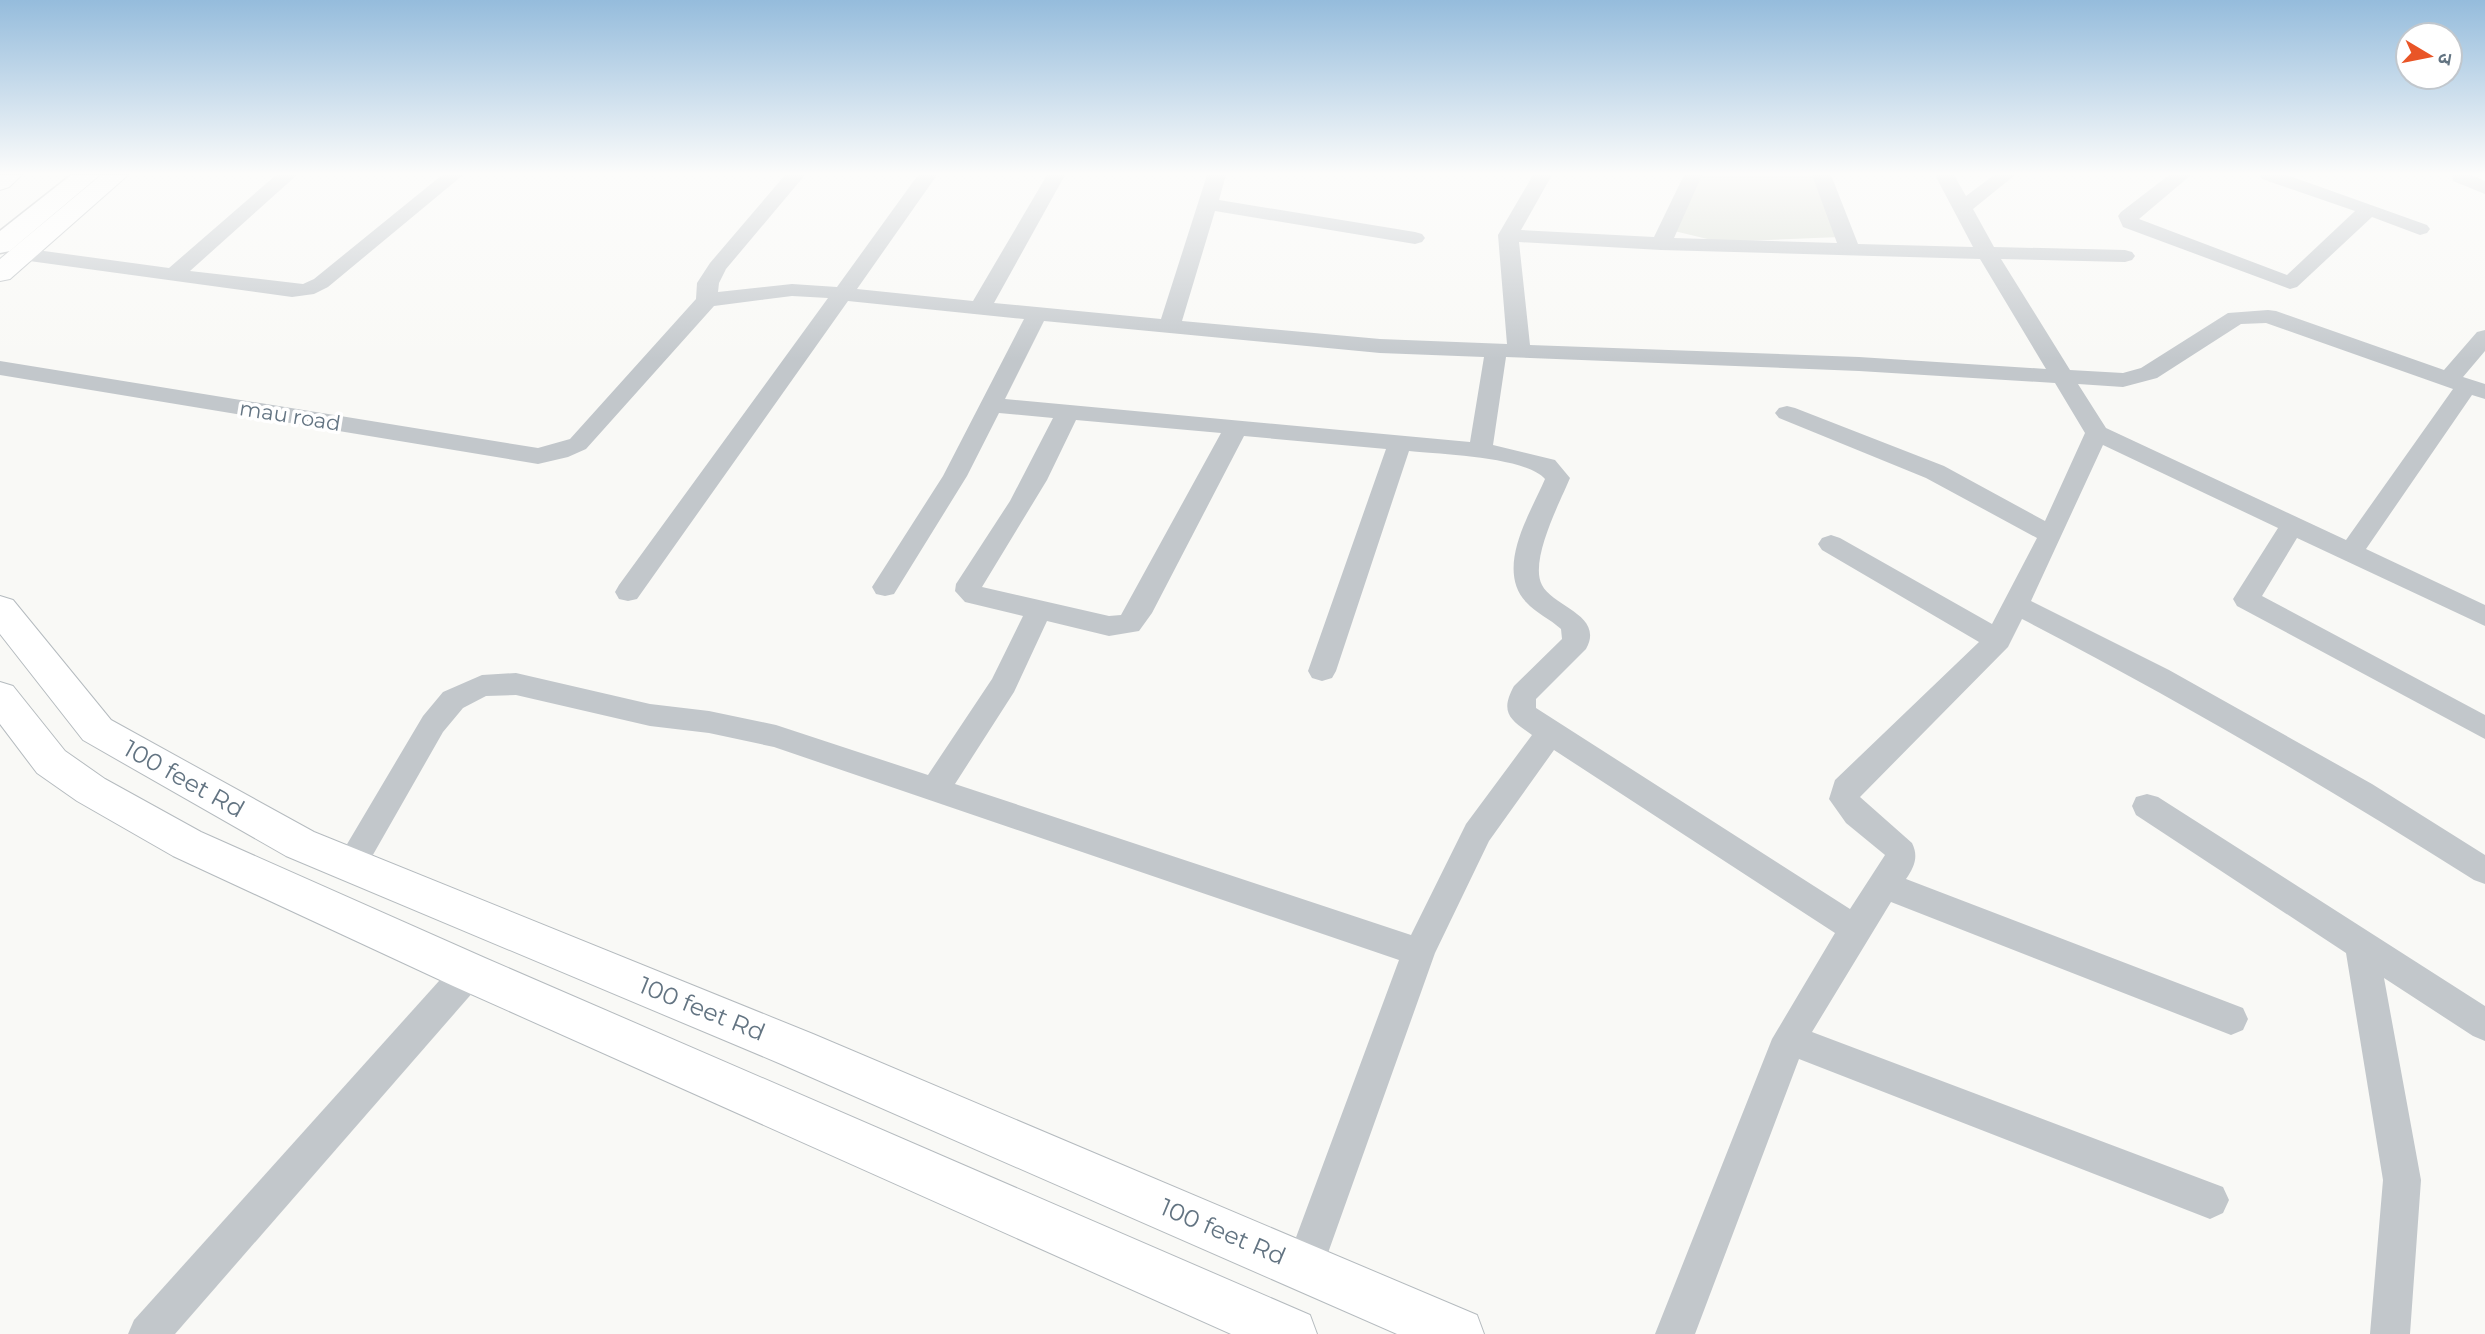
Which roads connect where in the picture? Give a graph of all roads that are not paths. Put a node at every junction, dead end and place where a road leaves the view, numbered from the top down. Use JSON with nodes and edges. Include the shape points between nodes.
{"nodes":[{"id":1,"x":24,"y":237,"type":"edge"},
{"id":2,"x":29,"y":237,"type":"edge"},
{"id":3,"x":216,"y":237,"type":"edge"},
{"id":4,"x":377,"y":237,"type":"edge"},
{"id":5,"x":742,"y":237,"type":"edge"},
{"id":6,"x":884,"y":237,"type":"edge"},
{"id":7,"x":1020,"y":237,"type":"edge"},
{"id":8,"x":1196,"y":237,"type":"edge"},
{"id":9,"x":1410,"y":237,"type":"edge"},
{"id":10,"x":1508,"y":237,"type":"edge"},
{"id":11,"x":1546,"y":237,"type":"edge"},
{"id":12,"x":1664,"y":237,"type":"edge"},
{"id":13,"x":1845,"y":237,"type":"edge"},
{"id":14,"x":1978,"y":237,"type":"edge"},
{"id":15,"x":2168,"y":237,"type":"edge"},
{"id":16,"x":2338,"y":237,"type":"edge"},
{"id":17,"x":1415,"y":238,"type":"dead end"},
{"id":18,"x":1661,"y":244,"type":"junction"},
{"id":19,"x":11,"y":250,"type":"edge"},
{"id":20,"x":1850,"y":250,"type":"junction"},
{"id":21,"x":1986,"y":252,"type":"junction"},
{"id":22,"x":2124,"y":256,"type":"dead end"},
{"id":23,"x":0,"y":273,"type":"edge"},
{"id":24,"x":173,"y":275,"type":"junction"},
{"id":25,"x":2290,"y":283,"type":"junction"},
{"id":26,"x":843,"y":294,"type":"junction"},
{"id":27,"x":707,"y":300,"type":"junction"},
{"id":28,"x":980,"y":308,"type":"junction"},
{"id":29,"x":1037,"y":314,"type":"junction"},
{"id":30,"x":2269,"y":316,"type":"junction"},
{"id":31,"x":1169,"y":326,"type":"junction"},
{"id":32,"x":2485,"y":337,"type":"edge"},
{"id":33,"x":1508,"y":349,"type":"junction"},
{"id":34,"x":0,"y":368,"type":"edge"},
{"id":35,"x":2063,"y":377,"type":"junction"},
{"id":36,"x":2467,"y":385,"type":"edge"},
{"id":37,"x":992,"y":405,"type":"junction"},
{"id":38,"x":1067,"y":413,"type":"junction"},
{"id":39,"x":1787,"y":413,"type":"dead end"},
{"id":40,"x":1236,"y":428,"type":"junction"},
{"id":41,"x":2097,"y":433,"type":"junction"},
{"id":42,"x":1400,"y":443,"type":"junction"},
{"id":43,"x":1480,"y":452,"type":"junction"},
{"id":44,"x":2292,"y":526,"type":"junction"},
{"id":45,"x":2051,"y":535,"type":"junction"},
{"id":46,"x":1831,"y":544,"type":"dead end"},
{"id":47,"x":2350,"y":553,"type":"junction"},
{"id":48,"x":885,"y":587,"type":"dead end"},
{"id":49,"x":628,"y":592,"type":"dead end"},
{"id":50,"x":2015,"y":604,"type":"junction"},
{"id":51,"x":0,"y":608,"type":"edge"},
{"id":52,"x":1039,"y":610,"type":"junction"},
{"id":53,"x":2485,"y":616,"type":"edge"},
{"id":54,"x":1998,"y":640,"type":"junction"},
{"id":55,"x":1322,"y":671,"type":"dead end"},
{"id":56,"x":0,"y":696,"type":"edge"},
{"id":57,"x":2485,"y":728,"type":"edge"},
{"id":58,"x":1550,"y":733,"type":"junction"},
{"id":59,"x":936,"y":788,"type":"junction"},
{"id":60,"x":2147,"y":806,"type":"dead end"},
{"id":61,"x":351,"y":865,"type":"junction"},
{"id":62,"x":2485,"y":871,"type":"edge"},
{"id":63,"x":1884,"y":885,"type":"junction"},
{"id":64,"x":1854,"y":929,"type":"junction"},
{"id":65,"x":2361,"y":944,"type":"junction"},
{"id":66,"x":1419,"y":952,"type":"junction"},
{"id":67,"x":469,"y":972,"type":"junction"},
{"id":68,"x":2481,"y":1017,"type":"edge"},
{"id":69,"x":2231,"y":1019,"type":"dead end"},
{"id":70,"x":1790,"y":1039,"type":"junction"},
{"id":71,"x":2210,"y":1200,"type":"dead end"},
{"id":72,"x":1304,"y":1267,"type":"junction"},
{"id":73,"x":148,"y":1334,"type":"edge"},
{"id":74,"x":1291,"y":1334,"type":"edge"},
{"id":75,"x":1458,"y":1334,"type":"edge"},
{"id":76,"x":1675,"y":1334,"type":"edge"},
{"id":77,"x":2390,"y":1334,"type":"edge"}],
"edges":[{"from":1,"to":19,"type":"highway"},
{"from":2,"to":19,"type":"main road"},
{"from":3,"to":24,"type":"street"},
{"from":4,"to":24,"type":"street","via":[[307,290]]},
{"from":5,"to":27,"type":"street","via":[[717,267],[708,284]]},
{"from":6,"to":26,"type":"street"},
{"from":7,"to":28,"type":"street"},
{"from":8,"to":31,"type":"street"},
{"from":9,"to":17,"type":"street"},
{"from":10,"to":33,"type":"street"},
{"from":11,"to":18,"type":"street"},
{"from":12,"to":18,"type":"street"},
{"from":13,"to":20,"type":"street"},
{"from":14,"to":21,"type":"street"},
{"from":15,"to":25,"type":"street"},
{"from":16,"to":25,"type":"street"},
{"from":18,"to":20,"type":"street"},
{"from":19,"to":23,"type":"main road"},
{"from":19,"to":24,"type":"street"},
{"from":20,"to":21,"type":"street"},
{"from":21,"to":22,"type":"street"},
{"from":21,"to":35,"type":"street"},
{"from":25,"to":30,"type":"street"},
{"from":26,"to":27,"type":"street","via":[[792,290]]},
{"from":26,"to":28,"type":"street"},
{"from":26,"to":49,"type":"street"},
{"from":27,"to":34,"type":"street","name":"mau road","via":[[578,444],[538,456]]},
{"from":28,"to":29,"type":"street"},
{"from":29,"to":31,"type":"street"},
{"from":29,"to":37,"type":"street"},
{"from":30,"to":35,"type":"street","via":[[2236,318],[2149,373],[2123,380]]},
{"from":30,"to":36,"type":"street"},
{"from":31,"to":33,"type":"street","via":[[1380,346]]},
{"from":32,"to":36,"type":"street"},
{"from":33,"to":35,"type":"street"},
{"from":33,"to":43,"type":"street"},
{"from":35,"to":41,"type":"street"},
{"from":36,"to":47,"type":"street"},
{"from":37,"to":38,"type":"street"},
{"from":37,"to":48,"type":"street","via":[[955,476]]},
{"from":38,"to":40,"type":"street"},
{"from":38,"to":52,"type":"street","via":[[1020,510],[968,591]]},
{"from":39,"to":45,"type":"street","via":[[1935,472]]},
{"from":40,"to":42,"type":"street"},
{"from":40,"to":52,"type":"street","via":[[1129,624],[1109,626]]},
{"from":41,"to":44,"type":"street"},
{"from":41,"to":45,"type":"street"},
{"from":42,"to":43,"type":"street"},
{"from":42,"to":55,"type":"street"},
{"from":43,"to":58,"type":"street","via":[[1528,460],[1548,467],[1558,478],[1526,575],[1539,601],[1572,622],[1578,634],[1576,642],[1521,702],[1522,713]]},
{"from":44,"to":47,"type":"street"},
{"from":44,"to":57,"type":"street","via":[[2246,599]]},
{"from":45,"to":50,"type":"street"},
{"from":46,"to":54,"type":"street"},
{"from":47,"to":53,"type":"street"},
{"from":50,"to":54,"type":"street"},
{"from":50,"to":62,"type":"street","via":[[2159,677],[2361,793]]},
{"from":51,"to":61,"type":"main road","name":"100 feet Rd","via":[[97,730],[300,844]]},
{"from":52,"to":59,"type":"street","via":[[1004,684]]},
{"from":54,"to":63,"type":"street","via":[[1846,789],[1844,800],[1852,812],[1901,852]]},
{"from":56,"to":67,"type":"main road","via":[[51,762],[91,790],[187,844]]},
{"from":58,"to":64,"type":"street"},
{"from":58,"to":66,"type":"street","via":[[1477,833]]},
{"from":59,"to":61,"type":"street","via":[[776,736],[650,715],[516,684],[482,686],[453,700],[433,724]]},
{"from":59,"to":66,"type":"street"},
{"from":60,"to":65,"type":"street"},
{"from":61,"to":72,"type":"main road","name":"100 feet Rd","via":[[797,1049]]},
{"from":63,"to":64,"type":"street"},
{"from":63,"to":69,"type":"street"},
{"from":64,"to":70,"type":"street"},
{"from":65,"to":68,"type":"street"},
{"from":65,"to":77,"type":"street","via":[[2402,1180]]},
{"from":66,"to":72,"type":"street"},
{"from":67,"to":73,"type":"street"},
{"from":67,"to":74,"type":"main road"},
{"from":70,"to":71,"type":"street"},
{"from":70,"to":76,"type":"street"},
{"from":72,"to":75,"type":"main road","name":"100 feet Rd"}]}
